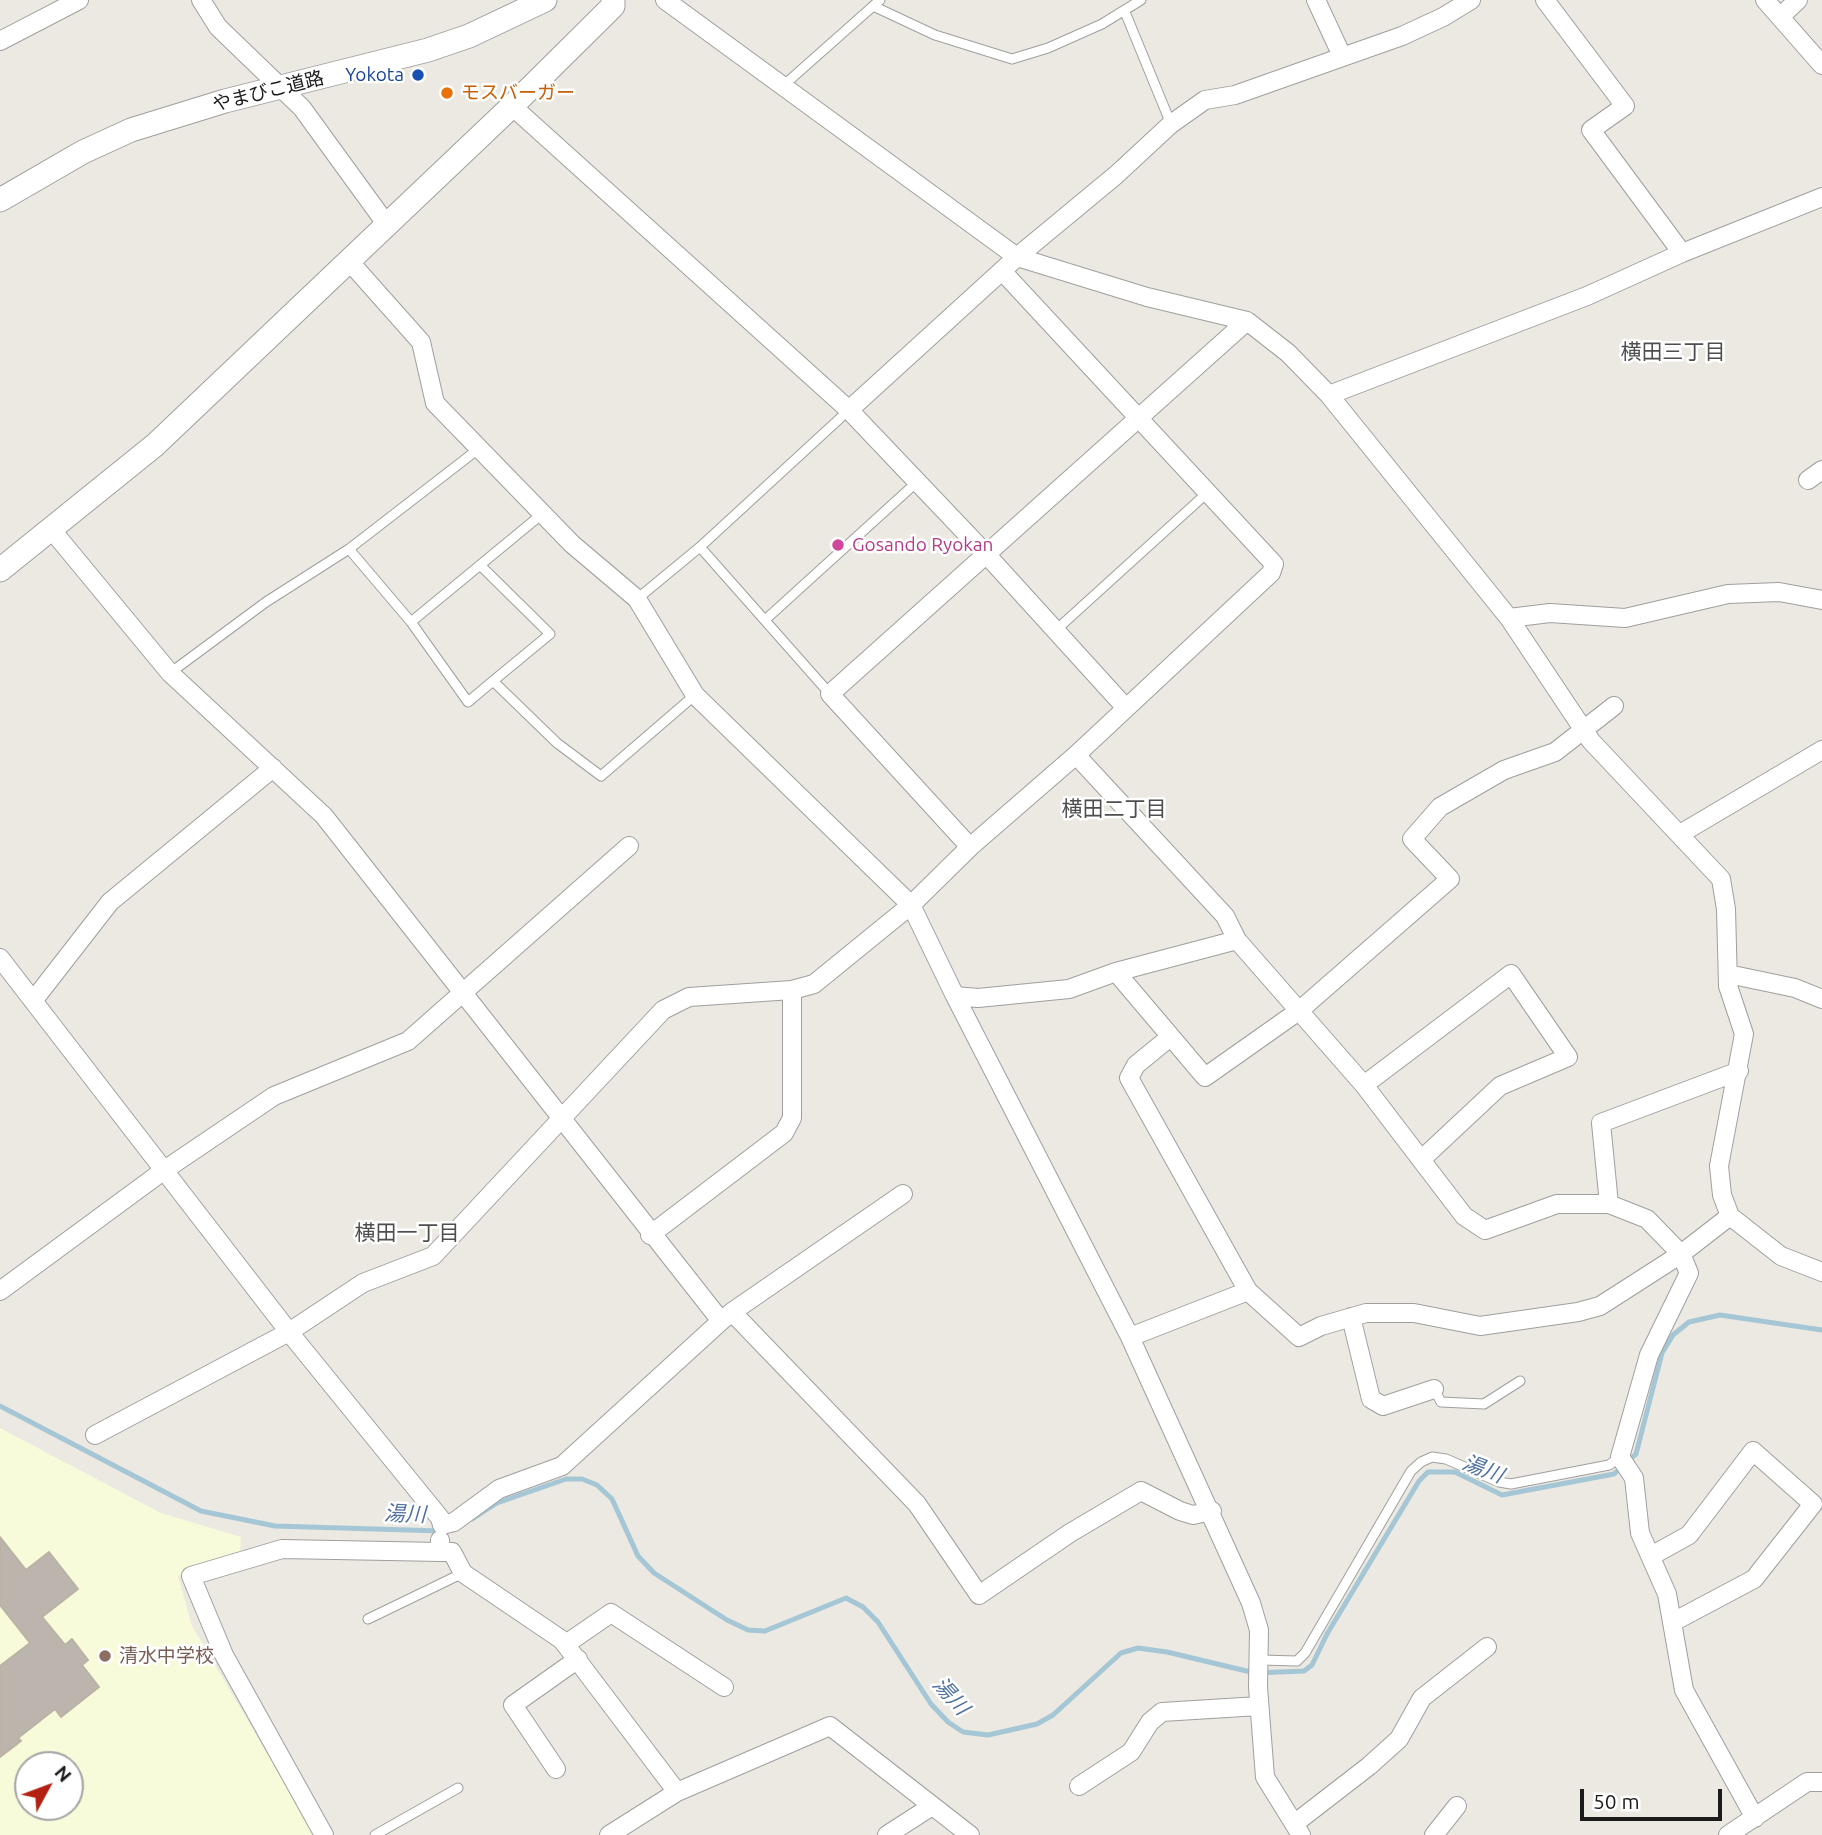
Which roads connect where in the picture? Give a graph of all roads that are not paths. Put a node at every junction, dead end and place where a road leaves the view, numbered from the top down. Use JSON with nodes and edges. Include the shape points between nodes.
{"nodes":[{"id":1,"x":79,"y":0,"type":"edge"},
{"id":2,"x":201,"y":0,"type":"edge"},
{"id":3,"x":545,"y":0,"type":"edge"},
{"id":4,"x":613,"y":0,"type":"edge"},
{"id":5,"x":665,"y":0,"type":"edge"},
{"id":6,"x":1141,"y":0,"type":"edge"},
{"id":7,"x":1316,"y":0,"type":"edge"},
{"id":8,"x":1471,"y":0,"type":"edge"},
{"id":9,"x":1545,"y":0,"type":"edge"},
{"id":10,"x":1765,"y":0,"type":"edge"},
{"id":11,"x":1798,"y":0,"type":"edge"},
{"id":12,"x":877,"y":3,"type":"edge"},
{"id":13,"x":1125,"y":12,"type":"junction"},
{"id":14,"x":1780,"y":17,"type":"junction"},
{"id":15,"x":0,"y":41,"type":"edge"},
{"id":16,"x":1342,"y":56,"type":"junction"},
{"id":17,"x":1822,"y":65,"type":"edge"},
{"id":18,"x":784,"y":85,"type":"junction"},
{"id":19,"x":282,"y":87,"type":"junction"},
{"id":20,"x":512,"y":106,"type":"junction"},
{"id":21,"x":1171,"y":124,"type":"junction"},
{"id":22,"x":1822,"y":197,"type":"edge"},
{"id":23,"x":0,"y":200,"type":"edge"},
{"id":24,"x":387,"y":225,"type":"junction"},
{"id":25,"x":1682,"y":253,"type":"junction"},
{"id":26,"x":1017,"y":257,"type":"junction"},
{"id":27,"x":349,"y":261,"type":"junction"},
{"id":28,"x":1002,"y":271,"type":"junction"},
{"id":29,"x":1247,"y":321,"type":"junction"},
{"id":30,"x":1329,"y":395,"type":"junction"},
{"id":31,"x":849,"y":410,"type":"junction"},
{"id":32,"x":1141,"y":419,"type":"junction"},
{"id":33,"x":477,"y":450,"type":"junction"},
{"id":34,"x":917,"y":482,"type":"junction"},
{"id":35,"x":1208,"y":493,"type":"junction"},
{"id":36,"x":542,"y":514,"type":"junction"},
{"id":37,"x":51,"y":529,"type":"junction"},
{"id":38,"x":700,"y":547,"type":"junction"},
{"id":39,"x":349,"y":549,"type":"junction"},
{"id":40,"x":986,"y":554,"type":"junction"},
{"id":41,"x":480,"y":565,"type":"junction"},
{"id":42,"x":0,"y":570,"type":"edge"},
{"id":43,"x":638,"y":599,"type":"junction"},
{"id":44,"x":1822,"y":600,"type":"edge"},
{"id":45,"x":1509,"y":618,"type":"junction"},
{"id":46,"x":765,"y":620,"type":"junction"},
{"id":47,"x":411,"y":622,"type":"junction"},
{"id":48,"x":1056,"y":630,"type":"junction"},
{"id":49,"x":170,"y":673,"type":"junction"},
{"id":50,"x":494,"y":681,"type":"junction"},
{"id":51,"x":830,"y":694,"type":"junction"},
{"id":52,"x":695,"y":695,"type":"junction"},
{"id":53,"x":1614,"y":706,"type":"dead end"},
{"id":54,"x":1126,"y":708,"type":"junction"},
{"id":55,"x":1584,"y":731,"type":"junction"},
{"id":56,"x":1822,"y":750,"type":"edge"},
{"id":57,"x":1076,"y":755,"type":"junction"},
{"id":58,"x":273,"y":768,"type":"junction"},
{"id":59,"x":1681,"y":834,"type":"junction"},
{"id":60,"x":629,"y":846,"type":"dead end"},
{"id":61,"x":970,"y":847,"type":"junction"},
{"id":62,"x":911,"y":905,"type":"junction"},
{"id":63,"x":1237,"y":940,"type":"junction"},
{"id":64,"x":0,"y":958,"type":"edge"},
{"id":65,"x":1115,"y":972,"type":"junction"},
{"id":66,"x":1728,"y":974,"type":"junction"},
{"id":67,"x":792,"y":990,"type":"junction"},
{"id":68,"x":463,"y":992,"type":"junction"},
{"id":69,"x":955,"y":996,"type":"junction"},
{"id":70,"x":1822,"y":999,"type":"edge"},
{"id":71,"x":33,"y":1001,"type":"junction"},
{"id":72,"x":1300,"y":1010,"type":"junction"},
{"id":73,"x":1169,"y":1038,"type":"junction"},
{"id":74,"x":1739,"y":1071,"type":"junction"},
{"id":75,"x":1364,"y":1085,"type":"junction"},
{"id":76,"x":562,"y":1119,"type":"junction"},
{"id":77,"x":1422,"y":1159,"type":"junction"},
{"id":78,"x":163,"y":1171,"type":"junction"},
{"id":79,"x":903,"y":1194,"type":"dead end"},
{"id":80,"x":1609,"y":1204,"type":"junction"},
{"id":81,"x":1730,"y":1216,"type":"junction"},
{"id":82,"x":650,"y":1235,"type":"junction"},
{"id":83,"x":1681,"y":1254,"type":"junction"},
{"id":84,"x":1822,"y":1272,"type":"edge"},
{"id":85,"x":0,"y":1291,"type":"edge"},
{"id":86,"x":1248,"y":1291,"type":"junction"},
{"id":87,"x":726,"y":1317,"type":"junction"},
{"id":88,"x":1352,"y":1317,"type":"junction"},
{"id":89,"x":289,"y":1332,"type":"junction"},
{"id":90,"x":1130,"y":1337,"type":"junction"},
{"id":91,"x":1520,"y":1381,"type":"dead end"},
{"id":92,"x":1434,"y":1390,"type":"joint"},
{"id":93,"x":95,"y":1435,"type":"dead end"},
{"id":94,"x":1620,"y":1457,"type":"junction"},
{"id":95,"x":1212,"y":1511,"type":"junction"},
{"id":96,"x":441,"y":1536,"type":"junction"},
{"id":97,"x":1651,"y":1556,"type":"junction"},
{"id":98,"x":463,"y":1573,"type":"junction"},
{"id":99,"x":368,"y":1619,"type":"dead end"},
{"id":100,"x":1673,"y":1622,"type":"junction"},
{"id":101,"x":566,"y":1644,"type":"junction"},
{"id":102,"x":1487,"y":1647,"type":"dead end"},
{"id":103,"x":578,"y":1659,"type":"junction"},
{"id":104,"x":1260,"y":1660,"type":"junction"},
{"id":105,"x":724,"y":1687,"type":"dead end"},
{"id":106,"x":1259,"y":1706,"type":"junction"},
{"id":107,"x":556,"y":1769,"type":"dead end"},
{"id":108,"x":1822,"y":1782,"type":"edge"},
{"id":109,"x":1079,"y":1786,"type":"dead end"},
{"id":110,"x":458,"y":1788,"type":"dead end"},
{"id":111,"x":677,"y":1792,"type":"junction"},
{"id":112,"x":932,"y":1806,"type":"junction"},
{"id":113,"x":1457,"y":1806,"type":"dead end"},
{"id":114,"x":1755,"y":1818,"type":"junction"},
{"id":115,"x":1297,"y":1829,"type":"edge"},
{"id":116,"x":324,"y":1835,"type":"edge"},
{"id":117,"x":375,"y":1835,"type":"edge"},
{"id":118,"x":610,"y":1835,"type":"edge"},
{"id":119,"x":887,"y":1835,"type":"edge"},
{"id":120,"x":970,"y":1835,"type":"edge"},
{"id":121,"x":1434,"y":1835,"type":"edge"},
{"id":122,"x":1728,"y":1835,"type":"edge"}],
"edges":[{"from":1,"to":15,"type":"street"},
{"from":2,"to":19,"type":"street","via":[[218,27]]},
{"from":3,"to":19,"type":"street","name":"やまびこ道路","via":[[428,50]]},
{"from":4,"to":20,"type":"street","via":[[613,6]]},
{"from":5,"to":18,"type":"street"},
{"from":6,"to":13,"type":"lane"},
{"from":7,"to":16,"type":"street"},
{"from":8,"to":16,"type":"street","via":[[1402,36]]},
{"from":9,"to":25,"type":"street","via":[[1625,106],[1591,130]]},
{"from":10,"to":14,"type":"street"},
{"from":11,"to":14,"type":"street"},
{"from":12,"to":13,"type":"lane","via":[[935,35],[1012,59],[1048,48]]},
{"from":12,"to":18,"type":"lane"},
{"from":13,"to":21,"type":"lane"},
{"from":14,"to":17,"type":"street"},
{"from":16,"to":21,"type":"street","via":[[1235,95],[1205,100]]},
{"from":18,"to":26,"type":"street"},
{"from":19,"to":23,"type":"street","name":"やまびこ道路","via":[[131,130]]},
{"from":19,"to":24,"type":"street"},
{"from":20,"to":24,"type":"street"},
{"from":20,"to":31,"type":"street"},
{"from":21,"to":26,"type":"street"},
{"from":22,"to":25,"type":"street"},
{"from":24,"to":27,"type":"street"},
{"from":25,"to":30,"type":"street","via":[[1587,296]]},
{"from":26,"to":28,"type":"street"},
{"from":26,"to":29,"type":"street","via":[[1147,297]]},
{"from":27,"to":33,"type":"street","via":[[421,342],[435,403]]},
{"from":27,"to":37,"type":"street","via":[[155,445]]},
{"from":28,"to":31,"type":"street"},
{"from":28,"to":32,"type":"street"},
{"from":29,"to":30,"type":"street","via":[[1288,353]]},
{"from":29,"to":32,"type":"street"},
{"from":30,"to":45,"type":"street"},
{"from":31,"to":34,"type":"street"},
{"from":31,"to":38,"type":"lane"},
{"from":32,"to":35,"type":"street"},
{"from":32,"to":40,"type":"street"},
{"from":33,"to":36,"type":"street"},
{"from":33,"to":39,"type":"lane"},
{"from":34,"to":40,"type":"street"},
{"from":34,"to":46,"type":"lane"},
{"from":35,"to":48,"type":"lane"},
{"from":35,"to":54,"type":"street","via":[[1274,564],[1271,573]]},
{"from":36,"to":41,"type":"lane"},
{"from":36,"to":43,"type":"street"},
{"from":37,"to":42,"type":"street"},
{"from":37,"to":49,"type":"street"},
{"from":38,"to":43,"type":"lane"},
{"from":38,"to":46,"type":"lane"},
{"from":39,"to":47,"type":"lane"},
{"from":39,"to":49,"type":"lane","via":[[266,602]]},
{"from":40,"to":48,"type":"street"},
{"from":40,"to":51,"type":"street"},
{"from":41,"to":47,"type":"lane"},
{"from":41,"to":50,"type":"lane","via":[[550,634]]},
{"from":43,"to":52,"type":"street"},
{"from":44,"to":45,"type":"street","via":[[1779,592],[1728,594],[1625,618],[1550,613]]},
{"from":45,"to":55,"type":"street"},
{"from":46,"to":51,"type":"lane"},
{"from":47,"to":50,"type":"lane","via":[[468,702]]},
{"from":48,"to":54,"type":"street"},
{"from":49,"to":58,"type":"street"},
{"from":50,"to":52,"type":"lane","via":[[557,743],[601,776]]},
{"from":51,"to":61,"type":"street"},
{"from":52,"to":62,"type":"street"},
{"from":53,"to":55,"type":"street"},
{"from":54,"to":57,"type":"street"},
{"from":55,"to":59,"type":"street"},
{"from":55,"to":72,"type":"street","via":[[1555,752],[1504,770],[1440,807],[1412,839],[1450,879]]},
{"from":56,"to":59,"type":"street"},
{"from":57,"to":61,"type":"street"},
{"from":57,"to":63,"type":"street","via":[[1224,916]]},
{"from":58,"to":68,"type":"street","via":[[324,816]]},
{"from":58,"to":71,"type":"street","via":[[110,902]]},
{"from":59,"to":66,"type":"street","via":[[1721,879]]},
{"from":60,"to":68,"type":"street"},
{"from":61,"to":62,"type":"street"},
{"from":62,"to":67,"type":"street","via":[[814,984]]},
{"from":62,"to":69,"type":"street"},
{"from":63,"to":65,"type":"street"},
{"from":63,"to":72,"type":"street"},
{"from":64,"to":71,"type":"street"},
{"from":65,"to":69,"type":"street","via":[[1069,989]]},
{"from":65,"to":73,"type":"street"},
{"from":66,"to":70,"type":"street","via":[[1795,988]]},
{"from":66,"to":74,"type":"street","via":[[1744,1034]]},
{"from":67,"to":76,"type":"street","via":[[689,997],[663,1010]]},
{"from":67,"to":82,"type":"street","via":[[792,1118],[784,1133]]},
{"from":68,"to":76,"type":"street"},
{"from":68,"to":78,"type":"street","via":[[408,1041],[274,1096]]},
{"from":69,"to":90,"type":"street"},
{"from":71,"to":78,"type":"street"},
{"from":72,"to":73,"type":"street","via":[[1205,1077]]},
{"from":72,"to":75,"type":"street"},
{"from":73,"to":86,"type":"street","via":[[1136,1065],[1129,1078]]},
{"from":74,"to":80,"type":"street","via":[[1601,1123]]},
{"from":74,"to":81,"type":"street","via":[[1719,1166]]},
{"from":75,"to":77,"type":"street"},
{"from":75,"to":77,"type":"street","via":[[1511,974],[1568,1057],[1500,1086]]},
{"from":76,"to":82,"type":"street"},
{"from":76,"to":89,"type":"street","via":[[433,1256],[363,1283]]},
{"from":77,"to":80,"type":"street","via":[[1464,1216],[1485,1230],[1557,1204]]},
{"from":78,"to":85,"type":"street"},
{"from":78,"to":89,"type":"street"},
{"from":79,"to":87,"type":"street"},
{"from":80,"to":83,"type":"street","via":[[1647,1219]]},
{"from":81,"to":83,"type":"street"},
{"from":81,"to":84,"type":"street","via":[[1781,1256]]},
{"from":82,"to":87,"type":"street"},
{"from":83,"to":88,"type":"street","via":[[1600,1306],[1578,1312],[1480,1326],[1414,1313]]},
{"from":83,"to":94,"type":"street","via":[[1689,1273],[1649,1355]]},
{"from":86,"to":88,"type":"street","via":[[1299,1337]]},
{"from":86,"to":90,"type":"street"},
{"from":87,"to":95,"type":"street","via":[[917,1504],[979,1595],[1141,1491],[1194,1515]]},
{"from":87,"to":96,"type":"street","via":[[562,1466],[499,1489]]},
{"from":88,"to":92,"type":"street","via":[[1371,1399],[1383,1406]]},
{"from":89,"to":93,"type":"street"},
{"from":89,"to":96,"type":"street","via":[[440,1518]]},
{"from":90,"to":95,"type":"street"},
{"from":91,"to":92,"type":"lane","via":[[1483,1404],[1441,1402]]},
{"from":94,"to":97,"type":"street","via":[[1634,1478],[1640,1533]]},
{"from":94,"to":104,"type":"lane","via":[[1609,1465],[1511,1484],[1446,1459],[1432,1457],[1421,1462],[1404,1483],[1305,1653],[1297,1661]]},
{"from":95,"to":104,"type":"street","via":[[1251,1603],[1259,1630]]},
{"from":96,"to":98,"type":"street"},
{"from":96,"to":116,"type":"street","via":[[282,1549],[191,1576],[224,1655]]},
{"from":97,"to":100,"type":"street"},
{"from":97,"to":100,"type":"street","via":[[1689,1535],[1752,1451],[1813,1504],[1754,1579]]},
{"from":98,"to":99,"type":"lane"},
{"from":98,"to":101,"type":"street"},
{"from":100,"to":114,"type":"street","via":[[1684,1690]]},
{"from":101,"to":103,"type":"street"},
{"from":101,"to":105,"type":"street","via":[[611,1613]]},
{"from":102,"to":115,"type":"street","via":[[1422,1698],[1399,1738]]},
{"from":103,"to":107,"type":"street","via":[[513,1705]]},
{"from":103,"to":111,"type":"street"},
{"from":104,"to":106,"type":"street"},
{"from":106,"to":109,"type":"street","via":[[1162,1712],[1130,1752]]},
{"from":106,"to":115,"type":"street","via":[[1265,1777]]},
{"from":108,"to":114,"type":"street","via":[[1807,1782]]},
{"from":110,"to":117,"type":"lane"},
{"from":111,"to":112,"type":"street","via":[[830,1726]]},
{"from":111,"to":118,"type":"street"},
{"from":112,"to":119,"type":"street"},
{"from":112,"to":120,"type":"street"},
{"from":113,"to":121,"type":"street"},
{"from":114,"to":122,"type":"street"}]}
